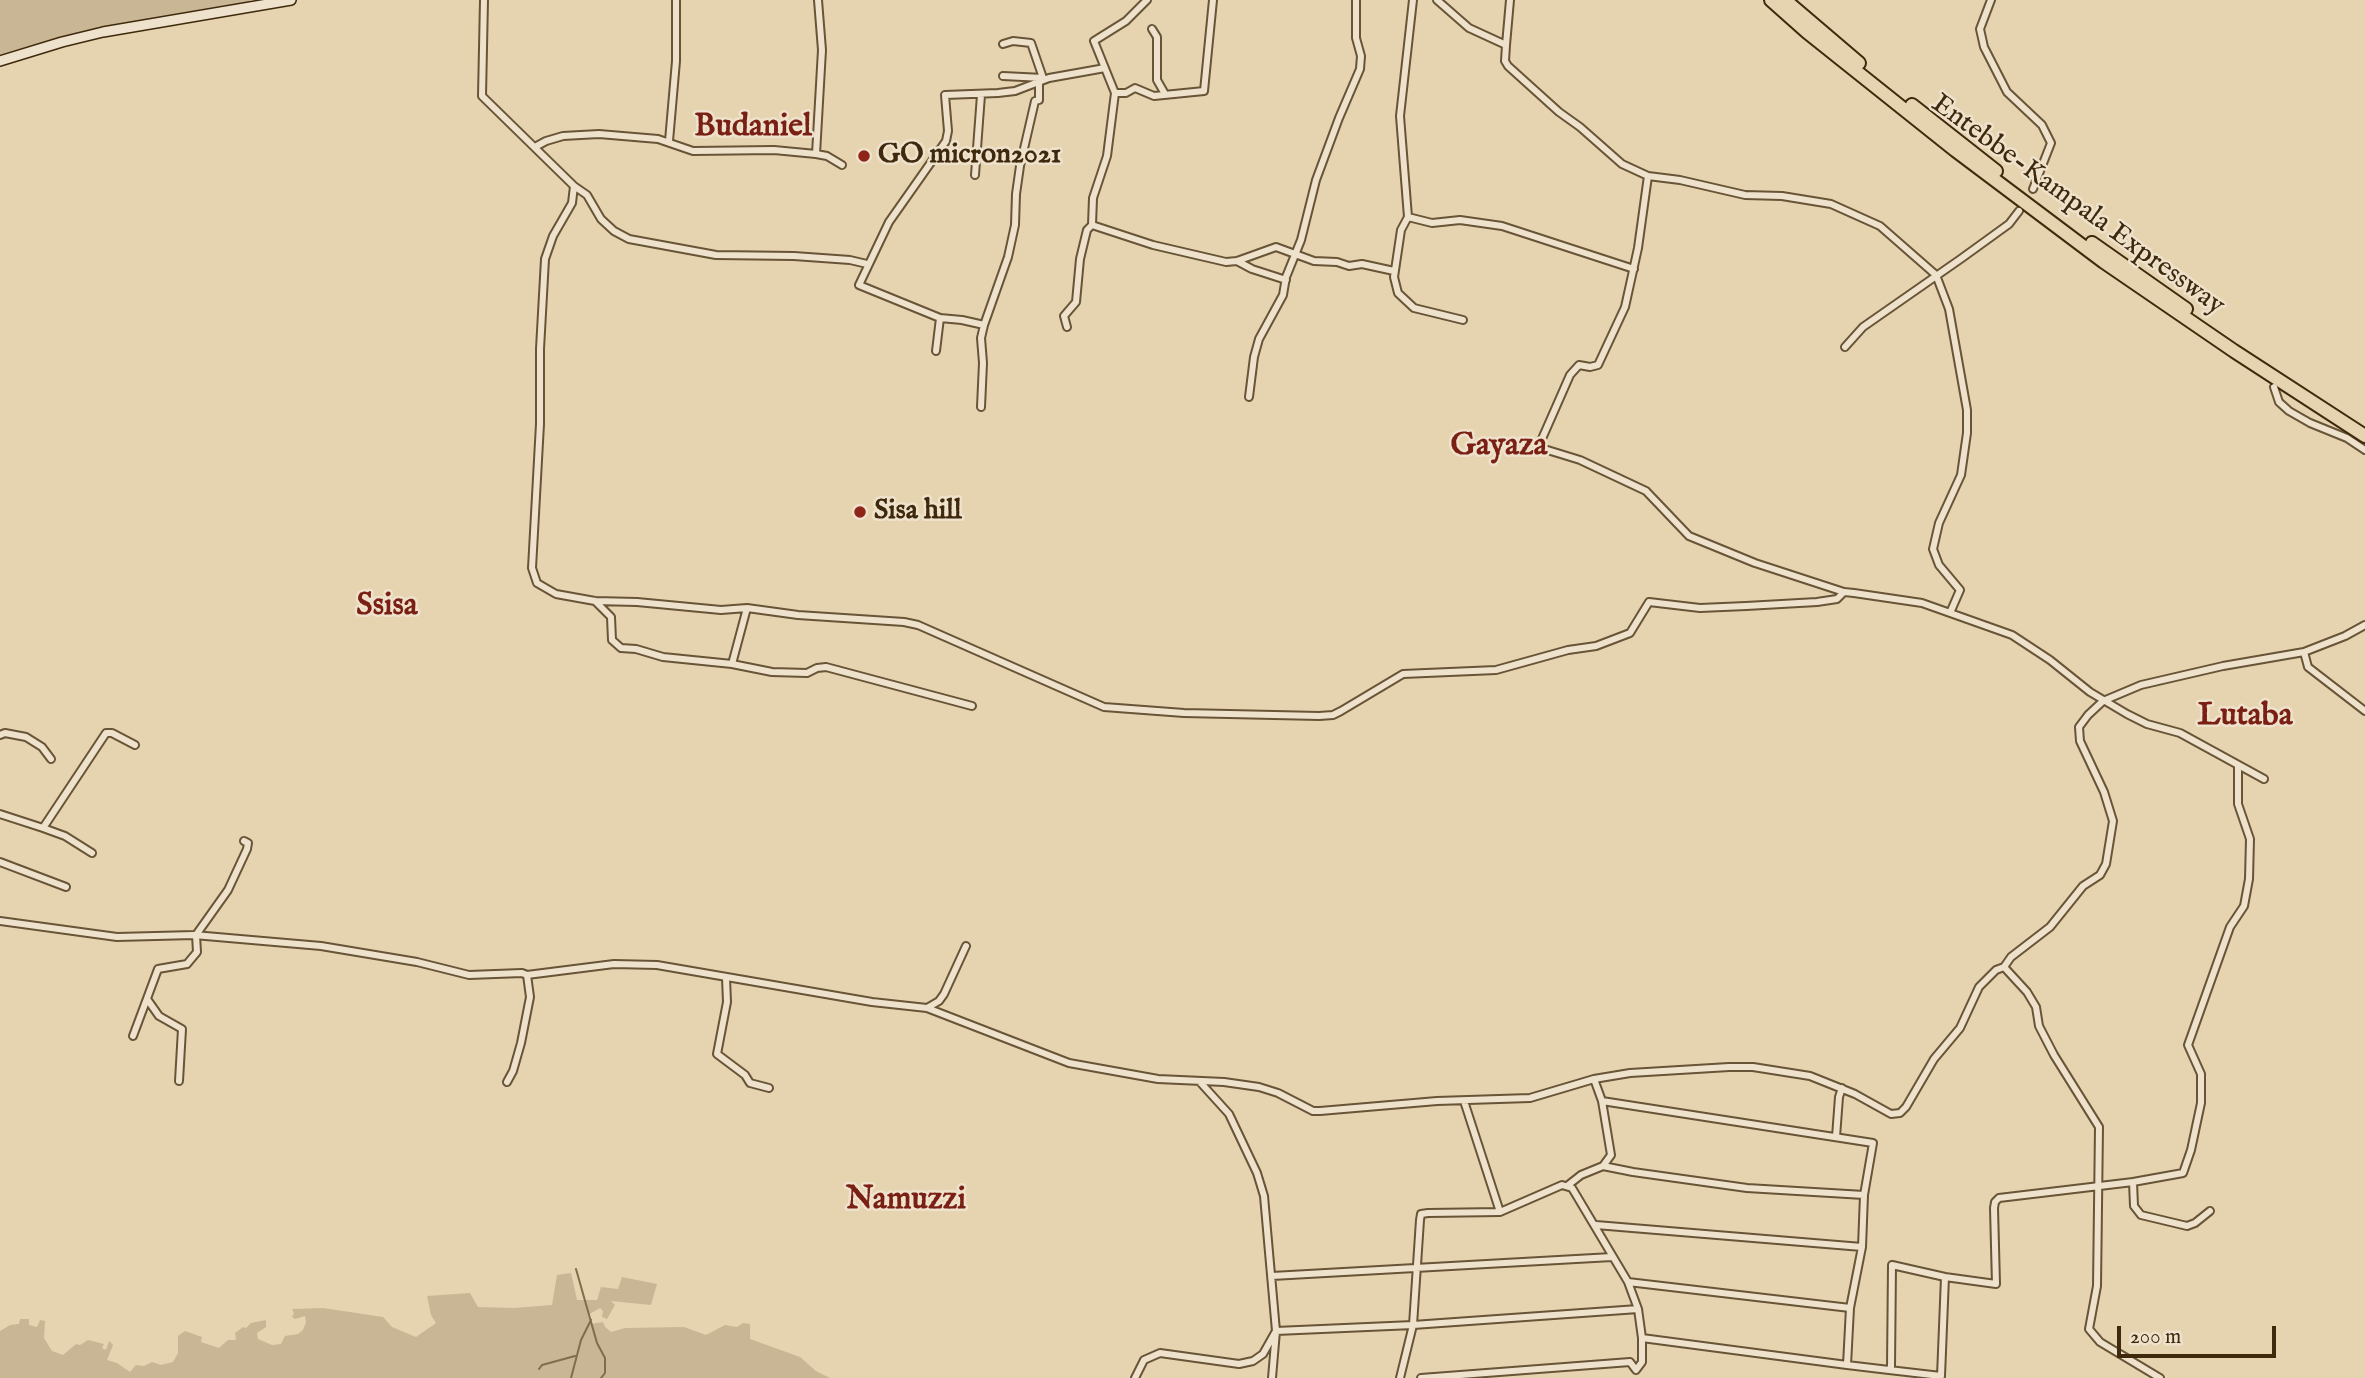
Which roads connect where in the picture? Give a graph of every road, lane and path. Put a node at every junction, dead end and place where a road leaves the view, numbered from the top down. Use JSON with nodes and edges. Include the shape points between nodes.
{"nodes":[{"id":1,"x":291,"y":0,"type":"edge"},
{"id":2,"x":484,"y":0,"type":"edge"},
{"id":3,"x":676,"y":0,"type":"edge"},
{"id":4,"x":818,"y":0,"type":"edge"},
{"id":5,"x":1147,"y":0,"type":"edge"},
{"id":6,"x":1213,"y":0,"type":"edge"},
{"id":7,"x":1356,"y":0,"type":"edge"},
{"id":8,"x":1413,"y":0,"type":"edge"},
{"id":9,"x":1437,"y":0,"type":"edge"},
{"id":10,"x":1510,"y":0,"type":"edge"},
{"id":11,"x":1771,"y":0,"type":"edge"},
{"id":12,"x":1785,"y":0,"type":"edge"},
{"id":13,"x":1991,"y":0,"type":"edge"},
{"id":14,"x":1152,"y":29,"type":"dead end"},
{"id":15,"x":1003,"y":44,"type":"dead end"},
{"id":16,"x":1506,"y":44,"type":"junction"},
{"id":17,"x":0,"y":61,"type":"edge"},
{"id":18,"x":1105,"y":68,"type":"junction"},
{"id":19,"x":1003,"y":76,"type":"dead end"},
{"id":20,"x":1044,"y":80,"type":"junction"},
{"id":21,"x":1115,"y":93,"type":"junction"},
{"id":22,"x":1165,"y":94,"type":"junction"},
{"id":23,"x":981,"y":95,"type":"junction"},
{"id":24,"x":669,"y":141,"type":"junction"},
{"id":25,"x":535,"y":148,"type":"junction"},
{"id":26,"x":816,"y":154,"type":"junction"},
{"id":27,"x":842,"y":165,"type":"dead end"},
{"id":28,"x":975,"y":175,"type":"dead end"},
{"id":29,"x":1648,"y":176,"type":"junction"},
{"id":30,"x":574,"y":186,"type":"junction"},
{"id":31,"x":2034,"y":189,"type":"dead end"},
{"id":32,"x":2019,"y":211,"type":"dead end"},
{"id":33,"x":1408,"y":217,"type":"junction"},
{"id":34,"x":1093,"y":225,"type":"junction"},
{"id":35,"x":1295,"y":253,"type":"junction"},
{"id":36,"x":1237,"y":261,"type":"junction"},
{"id":37,"x":867,"y":264,"type":"junction"},
{"id":38,"x":1634,"y":269,"type":"junction"},
{"id":39,"x":1394,"y":271,"type":"junction"},
{"id":40,"x":1936,"y":275,"type":"junction"},
{"id":41,"x":1286,"y":280,"type":"junction"},
{"id":42,"x":940,"y":318,"type":"junction"},
{"id":43,"x":1463,"y":320,"type":"dead end"},
{"id":44,"x":984,"y":326,"type":"junction"},
{"id":45,"x":1067,"y":327,"type":"dead end"},
{"id":46,"x":1845,"y":347,"type":"dead end"},
{"id":47,"x":936,"y":351,"type":"dead end"},
{"id":48,"x":2274,"y":387,"type":"dead end"},
{"id":49,"x":1249,"y":397,"type":"dead end"},
{"id":50,"x":981,"y":407,"type":"dead end"},
{"id":51,"x":2365,"y":426,"type":"edge"},
{"id":52,"x":2365,"y":436,"type":"edge"},
{"id":53,"x":2365,"y":450,"type":"edge"},
{"id":54,"x":1844,"y":592,"type":"junction"},
{"id":55,"x":595,"y":601,"type":"junction"},
{"id":56,"x":747,"y":608,"type":"junction"},
{"id":57,"x":1950,"y":613,"type":"junction"},
{"id":58,"x":2365,"y":625,"type":"edge"},
{"id":59,"x":2304,"y":652,"type":"junction"},
{"id":60,"x":732,"y":664,"type":"junction"},
{"id":61,"x":2103,"y":701,"type":"junction"},
{"id":62,"x":972,"y":706,"type":"dead end"},
{"id":63,"x":2365,"y":711,"type":"edge"},
{"id":64,"x":0,"y":735,"type":"edge"},
{"id":65,"x":135,"y":745,"type":"dead end"},
{"id":66,"x":51,"y":759,"type":"dead end"},
{"id":67,"x":2238,"y":765,"type":"junction"},
{"id":68,"x":2264,"y":779,"type":"dead end"},
{"id":69,"x":0,"y":814,"type":"edge"},
{"id":70,"x":43,"y":828,"type":"junction"},
{"id":71,"x":244,"y":841,"type":"dead end"},
{"id":72,"x":92,"y":853,"type":"dead end"},
{"id":73,"x":0,"y":862,"type":"edge"},
{"id":74,"x":66,"y":887,"type":"dead end"},
{"id":75,"x":0,"y":921,"type":"edge"},
{"id":76,"x":196,"y":935,"type":"junction"},
{"id":77,"x":966,"y":946,"type":"dead end"},
{"id":78,"x":2004,"y":967,"type":"junction"},
{"id":79,"x":527,"y":975,"type":"junction"},
{"id":80,"x":726,"y":978,"type":"junction"},
{"id":81,"x":147,"y":999,"type":"junction"},
{"id":82,"x":927,"y":1008,"type":"junction"},
{"id":83,"x":133,"y":1036,"type":"dead end"},
{"id":84,"x":1594,"y":1079,"type":"junction"},
{"id":85,"x":179,"y":1081,"type":"dead end"},
{"id":86,"x":508,"y":1082,"type":"dead end"},
{"id":87,"x":1200,"y":1082,"type":"junction"},
{"id":88,"x":769,"y":1088,"type":"dead end"},
{"id":89,"x":1842,"y":1088,"type":"junction"},
{"id":90,"x":1464,"y":1101,"type":"junction"},
{"id":91,"x":1602,"y":1101,"type":"junction"},
{"id":92,"x":1836,"y":1137,"type":"junction"},
{"id":93,"x":1603,"y":1166,"type":"junction"},
{"id":94,"x":2133,"y":1182,"type":"junction"},
{"id":95,"x":1567,"y":1186,"type":"junction"},
{"id":96,"x":2098,"y":1186,"type":"junction"},
{"id":97,"x":1864,"y":1195,"type":"junction"},
{"id":98,"x":2210,"y":1211,"type":"dead end"},
{"id":99,"x":1500,"y":1212,"type":"junction"},
{"id":100,"x":1596,"y":1225,"type":"junction"},
{"id":101,"x":1862,"y":1247,"type":"junction"},
{"id":102,"x":1612,"y":1257,"type":"junction"},
{"id":103,"x":1415,"y":1269,"type":"junction"},
{"id":104,"x":1272,"y":1276,"type":"junction"},
{"id":105,"x":1945,"y":1277,"type":"junction"},
{"id":106,"x":1628,"y":1282,"type":"junction"},
{"id":107,"x":1850,"y":1308,"type":"junction"},
{"id":108,"x":1638,"y":1309,"type":"junction"},
{"id":109,"x":1413,"y":1325,"type":"junction"},
{"id":110,"x":1276,"y":1331,"type":"junction"},
{"id":111,"x":1642,"y":1338,"type":"junction"},
{"id":112,"x":1847,"y":1365,"type":"junction"},
{"id":113,"x":1889,"y":1370,"type":"junction"},
{"id":114,"x":1135,"y":1378,"type":"edge"},
{"id":115,"x":1272,"y":1378,"type":"edge"},
{"id":116,"x":1400,"y":1378,"type":"edge"},
{"id":117,"x":1420,"y":1378,"type":"edge"},
{"id":118,"x":2161,"y":1378,"type":"edge"}],
"edges":[{"from":1,"to":17,"type":"main road","via":[[103,32]]},
{"from":2,"to":25,"type":"street","via":[[482,96]]},
{"from":3,"to":24,"type":"street"},
{"from":4,"to":26,"type":"street","via":[[821,50]]},
{"from":5,"to":18,"type":"street","via":[[1126,20],[1095,38]]},
{"from":6,"to":22,"type":"street","via":[[1206,89]]},
{"from":7,"to":35,"type":"street","via":[[1360,69],[1327,150]]},
{"from":8,"to":33,"type":"street","via":[[1400,116]]},
{"from":9,"to":16,"type":"street","via":[[1469,28]]},
{"from":10,"to":16,"type":"street"},
{"from":11,"to":52,"type":"highway","name":"Entebbe-Kampala Expressway","via":[[1955,150],[2104,262]]},
{"from":12,"to":51,"type":"highway","name":"Entebbe-Kampala Expressway","via":[[2048,211],[2233,341]]},
{"from":13,"to":31,"type":"street","via":[[1980,29],[1984,47],[2007,92],[2042,125],[2051,143]]},
{"from":14,"to":22,"type":"street","via":[[1157,37],[1157,80]]},
{"from":15,"to":20,"type":"street","via":[[1031,43]]},
{"from":16,"to":29,"type":"street","via":[[1506,61],[1512,70],[1616,159]]},
{"from":18,"to":20,"type":"street"},
{"from":18,"to":21,"type":"street"},
{"from":19,"to":20,"type":"street"},
{"from":20,"to":23,"type":"street","via":[[1015,91]]},
{"from":20,"to":44,"type":"street","via":[[1020,166],[1013,236]]},
{"from":21,"to":22,"type":"street","via":[[1135,89],[1154,96]]},
{"from":21,"to":34,"type":"street","via":[[1107,156],[1093,198]]},
{"from":23,"to":28,"type":"street"},
{"from":23,"to":37,"type":"street","via":[[945,95],[946,141],[889,222]]},
{"from":24,"to":25,"type":"street","via":[[599,134],[563,136]]},
{"from":24,"to":26,"type":"street","via":[[693,151]]},
{"from":25,"to":30,"type":"street"},
{"from":26,"to":27,"type":"street"},
{"from":29,"to":38,"type":"street"},
{"from":29,"to":40,"type":"street","via":[[1831,204],[1880,226]]},
{"from":30,"to":37,"type":"street","via":[[587,195],[601,219],[629,239],[716,255],[794,256]]},
{"from":30,"to":55,"type":"street","via":[[572,203],[545,259],[532,568],[537,583],[548,590]]},
{"from":32,"to":40,"type":"street","via":[[2009,224]]},
{"from":33,"to":38,"type":"street","via":[[1432,223],[1460,220],[1502,226]]},
{"from":33,"to":39,"type":"street","via":[[1401,230]]},
{"from":34,"to":36,"type":"street","via":[[1203,258]]},
{"from":34,"to":45,"type":"street","via":[[1087,230],[1080,259],[1076,302],[1064,316]]},
{"from":35,"to":36,"type":"street","via":[[1273,247]]},
{"from":35,"to":39,"type":"street","via":[[1314,261]]},
{"from":35,"to":41,"type":"street"},
{"from":36,"to":41,"type":"street"},
{"from":37,"to":42,"type":"street","via":[[859,285]]},
{"from":38,"to":54,"type":"street","via":[[1625,307],[1598,365],[1574,369],[1541,448],[1580,460],[1646,491],[1689,536],[1755,564]]},
{"from":39,"to":43,"type":"street","via":[[1398,293],[1413,308]]},
{"from":40,"to":46,"type":"street","via":[[1863,327]]},
{"from":40,"to":57,"type":"street","via":[[1949,309],[1967,410],[1961,475],[1939,523],[1933,550],[1960,590]]},
{"from":41,"to":49,"type":"street","via":[[1283,295],[1259,339]]},
{"from":42,"to":44,"type":"street"},
{"from":42,"to":47,"type":"street"},
{"from":44,"to":50,"type":"street"},
{"from":48,"to":53,"type":"street","via":[[2279,402],[2289,411]]},
{"from":54,"to":56,"type":"street","via":[[1829,601],[1757,606],[1700,608],[1649,602],[1630,633],[1605,643],[1496,670],[1403,674],[1333,715],[1319,716],[1104,707],[918,625]]},
{"from":54,"to":57,"type":"street","via":[[1922,603]]},
{"from":55,"to":56,"type":"street"},
{"from":55,"to":60,"type":"street","via":[[611,617],[612,640],[621,648]]},
{"from":56,"to":60,"type":"street"},
{"from":57,"to":61,"type":"street","via":[[2023,641]]},
{"from":58,"to":59,"type":"street"},
{"from":59,"to":61,"type":"street","via":[[2141,685]]},
{"from":59,"to":63,"type":"street","via":[[2308,667]]},
{"from":60,"to":62,"type":"street","via":[[772,672],[805,673],[826,667]]},
{"from":61,"to":67,"type":"street","via":[[2147,724],[2180,733]]},
{"from":61,"to":78,"type":"street","via":[[2078,732],[2113,821],[2106,864],[2050,928]]},
{"from":64,"to":66,"type":"street","via":[[26,737]]},
{"from":65,"to":70,"type":"street","via":[[106,733]]},
{"from":67,"to":68,"type":"street"},
{"from":67,"to":94,"type":"street","via":[[2238,804],[2250,839],[2249,879],[2245,905],[2230,927],[2188,1045],[2201,1074],[2201,1103],[2191,1150],[2183,1173]]},
{"from":69,"to":70,"type":"street"},
{"from":70,"to":72,"type":"street"},
{"from":71,"to":76,"type":"street","via":[[247,849],[228,890]]},
{"from":73,"to":74,"type":"street"},
{"from":75,"to":76,"type":"street","via":[[117,937]]},
{"from":76,"to":79,"type":"street","via":[[321,946],[470,975]]},
{"from":76,"to":81,"type":"street","via":[[197,952],[187,964],[158,969]]},
{"from":77,"to":82,"type":"street","via":[[944,994]]},
{"from":78,"to":89,"type":"street","via":[[1979,987],[1960,1028],[1900,1113],[1891,1114]]},
{"from":78,"to":96,"type":"street","via":[[2036,1007],[2039,1026],[2054,1055],[2099,1127]]},
{"from":79,"to":80,"type":"street","via":[[629,963]]},
{"from":79,"to":86,"type":"street","via":[[530,997]]},
{"from":80,"to":82,"type":"street"},
{"from":80,"to":88,"type":"street","via":[[727,1002],[717,1054],[750,1083]]},
{"from":81,"to":83,"type":"street"},
{"from":81,"to":85,"type":"street","via":[[159,1016],[182,1030]]},
{"from":82,"to":87,"type":"street","via":[[1069,1063]]},
{"from":84,"to":89,"type":"street","via":[[1650,1071],[1753,1068],[1810,1076]]},
{"from":84,"to":90,"type":"street","via":[[1530,1098]]},
{"from":84,"to":91,"type":"street"},
{"from":87,"to":90,"type":"street","via":[[1259,1087],[1313,1111]]},
{"from":87,"to":104,"type":"street","via":[[1229,1114],[1257,1173],[1264,1196]]},
{"from":89,"to":92,"type":"street"},
{"from":90,"to":99,"type":"street"},
{"from":91,"to":92,"type":"street"},
{"from":91,"to":93,"type":"street","via":[[1611,1150]]},
{"from":92,"to":97,"type":"street","via":[[1873,1143]]},
{"from":93,"to":95,"type":"street"},
{"from":93,"to":97,"type":"street","via":[[1746,1188]]},
{"from":94,"to":96,"type":"street"},
{"from":94,"to":98,"type":"street","via":[[2134,1206],[2141,1215],[2187,1226]]},
{"from":95,"to":99,"type":"street"},
{"from":95,"to":100,"type":"street"},
{"from":96,"to":105,"type":"street","via":[[1999,1198],[1994,1208],[1996,1284]]},
{"from":96,"to":118,"type":"street","via":[[2097,1286],[2089,1329],[2099,1342]]},
{"from":97,"to":101,"type":"street"},
{"from":99,"to":103,"type":"street","via":[[1422,1214]]},
{"from":100,"to":101,"type":"street"},
{"from":100,"to":102,"type":"street"},
{"from":101,"to":107,"type":"street"},
{"from":102,"to":103,"type":"street"},
{"from":102,"to":106,"type":"street"},
{"from":103,"to":104,"type":"street"},
{"from":103,"to":109,"type":"street"},
{"from":104,"to":110,"type":"street"},
{"from":105,"to":113,"type":"street","via":[[1941,1376]]},
{"from":105,"to":113,"type":"street","via":[[1892,1265]]},
{"from":106,"to":107,"type":"street"},
{"from":106,"to":108,"type":"street"},
{"from":107,"to":112,"type":"street"},
{"from":108,"to":109,"type":"street"},
{"from":108,"to":111,"type":"street"},
{"from":109,"to":110,"type":"street"},
{"from":109,"to":116,"type":"street"},
{"from":110,"to":114,"type":"street","via":[[1263,1354],[1253,1361],[1239,1364],[1160,1353],[1144,1360]]},
{"from":110,"to":115,"type":"street"},
{"from":111,"to":112,"type":"street"},
{"from":111,"to":117,"type":"street","via":[[1642,1362],[1636,1370],[1630,1362]]},
{"from":112,"to":113,"type":"street"}]}
